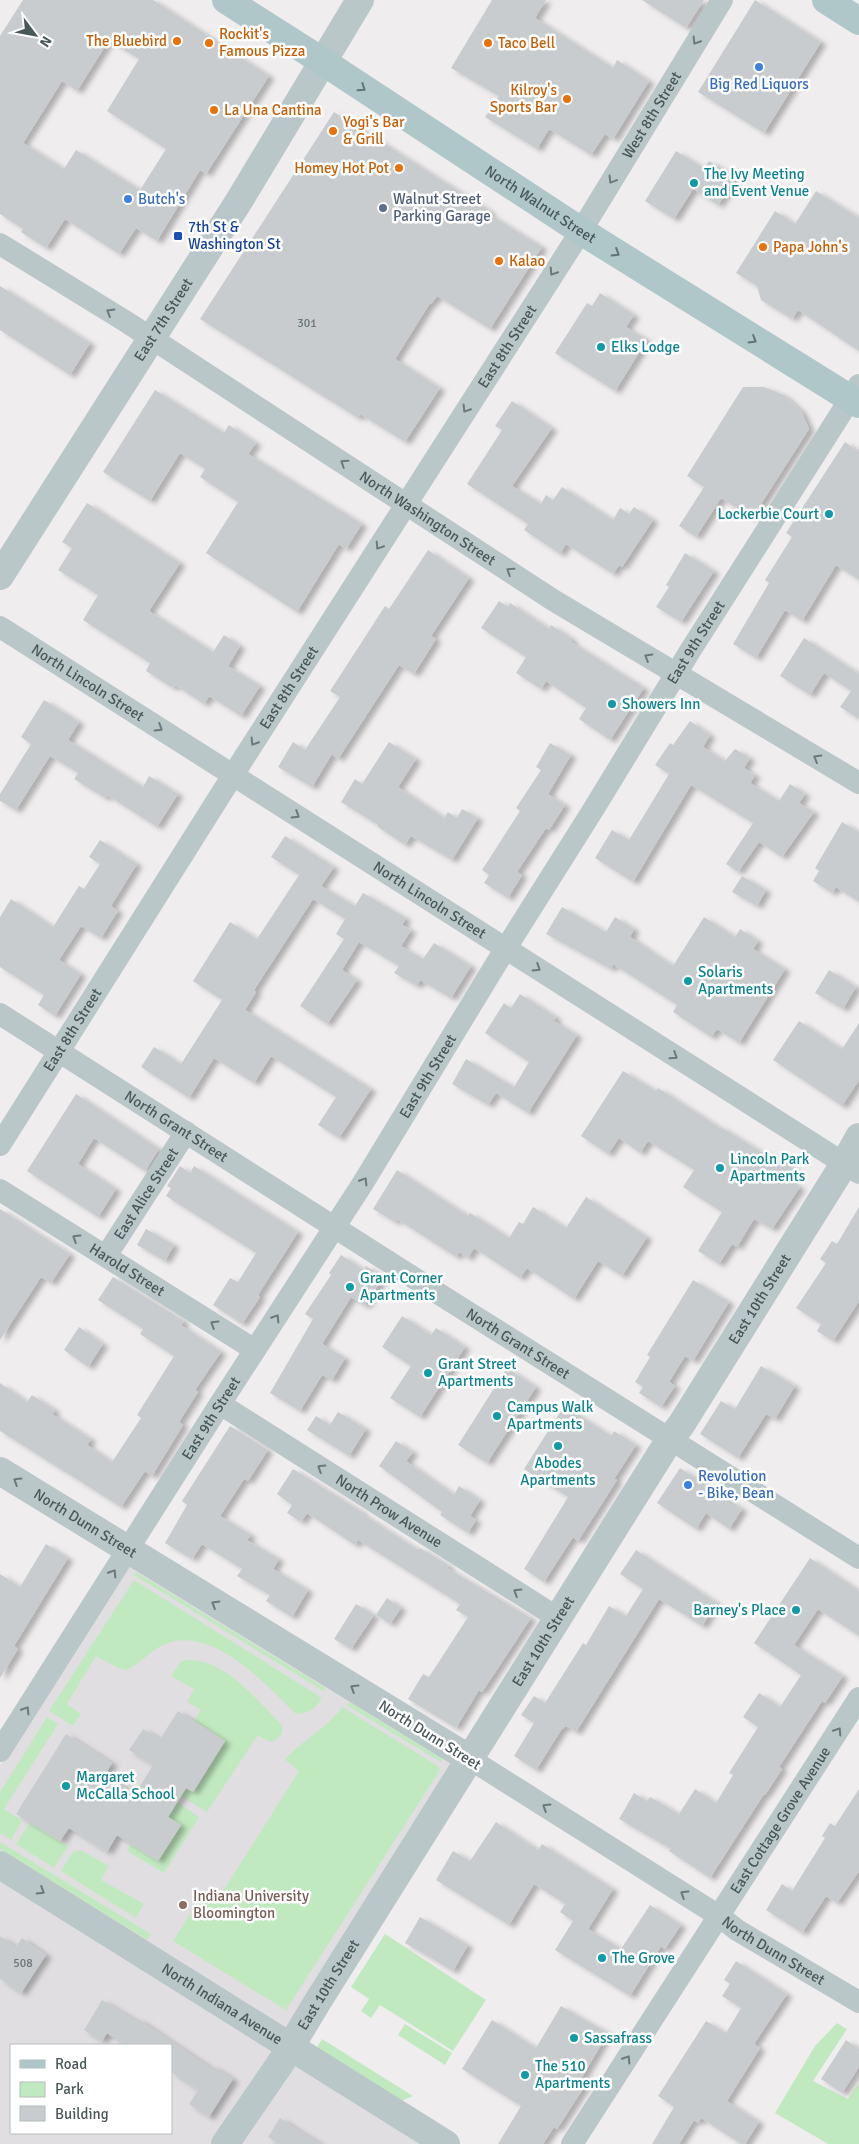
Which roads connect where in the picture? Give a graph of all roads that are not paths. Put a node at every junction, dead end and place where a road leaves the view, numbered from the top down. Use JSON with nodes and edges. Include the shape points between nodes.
{"nodes":[{"id":1,"x":226,"y":0,"type":"edge"},
{"id":2,"x":360,"y":0,"type":"edge"},
{"id":3,"x":722,"y":0,"type":"edge"},
{"id":4,"x":826,"y":0,"type":"edge"},
{"id":5,"x":859,"y":21,"type":"edge"},
{"id":6,"x":322,"y":61,"type":"junction"},
{"id":7,"x":581,"y":231,"type":"junction"},
{"id":8,"x":0,"y":244,"type":"edge"},
{"id":9,"x":151,"y":338,"type":"junction"},
{"id":10,"x":856,"y":396,"type":"edge"},
{"id":11,"x":406,"y":503,"type":"junction"},
{"id":12,"x":0,"y":576,"type":"edge"},
{"id":13,"x":0,"y":627,"type":"edge"},
{"id":14,"x":677,"y":674,"type":"junction"},
{"id":15,"x":233,"y":775,"type":"junction"},
{"id":16,"x":859,"y":783,"type":"edge"},
{"id":17,"x":505,"y":948,"type":"junction"},
{"id":18,"x":0,"y":1014,"type":"edge"},
{"id":19,"x":60,"y":1051,"type":"junction"},
{"id":20,"x":186,"y":1132,"type":"junction"},
{"id":21,"x":859,"y":1137,"type":"edge"},
{"id":22,"x":0,"y":1145,"type":"edge"},
{"id":23,"x":852,"y":1169,"type":"edge"},
{"id":24,"x":0,"y":1190,"type":"edge"},
{"id":25,"x":335,"y":1227,"type":"junction"},
{"id":26,"x":106,"y":1256,"type":"junction"},
{"id":27,"x":255,"y":1350,"type":"junction"},
{"id":28,"x":220,"y":1404,"type":"junction"},
{"id":29,"x":670,"y":1438,"type":"junction"},
{"id":30,"x":0,"y":1471,"type":"edge"},
{"id":31,"x":128,"y":1550,"type":"junction"},
{"id":32,"x":859,"y":1558,"type":"edge"},
{"id":33,"x":558,"y":1618,"type":"junction"},
{"id":34,"x":859,"y":1698,"type":"edge"},
{"id":35,"x":0,"y":1751,"type":"edge"},
{"id":36,"x":470,"y":1759,"type":"junction"},
{"id":37,"x":0,"y":1865,"type":"edge"},
{"id":38,"x":719,"y":1916,"type":"junction"},
{"id":39,"x":859,"y":2002,"type":"edge"},
{"id":40,"x":291,"y":2046,"type":"junction"},
{"id":41,"x":225,"y":2144,"type":"edge"},
{"id":42,"x":446,"y":2144,"type":"edge"},
{"id":43,"x":572,"y":2144,"type":"edge"}],
"edges":[{"from":1,"to":6,"type":"main road","name":"North Walnut Street"},
{"from":2,"to":6,"type":"street","name":"East 7th Street"},
{"from":3,"to":7,"type":"street","name":"West 8th Street","one_way":true},
{"from":4,"to":5,"type":"main road"},
{"from":6,"to":7,"type":"main road","name":"North Walnut Street","one_way":true},
{"from":6,"to":9,"type":"street","name":"East 7th Street","via":[[239,201]]},
{"from":7,"to":10,"type":"main road","name":"North Walnut Street","one_way":true},
{"from":7,"to":11,"type":"street","name":"East 8th Street","one_way":true},
{"from":9,"to":8,"type":"street","name":"North Washington Street","one_way":true},
{"from":11,"to":9,"type":"street","name":"North Washington Street","one_way":true},
{"from":9,"to":12,"type":"street","name":"East 7th Street"},
{"from":10,"to":14,"type":"street","name":"East 9th Street"},
{"from":14,"to":11,"type":"street","name":"North Washington Street","one_way":true,"via":[[553,600]]},
{"from":11,"to":15,"type":"street","name":"East 8th Street","one_way":true},
{"from":13,"to":15,"type":"street","name":"North Lincoln Street","one_way":true},
{"from":16,"to":14,"type":"street","name":"North Washington Street","one_way":true},
{"from":14,"to":17,"type":"street","name":"East 9th Street"},
{"from":15,"to":17,"type":"street","name":"North Lincoln Street","one_way":true},
{"from":15,"to":19,"type":"street","name":"East 8th Street"},
{"from":17,"to":23,"type":"street","name":"North Lincoln Street","one_way":true},
{"from":25,"to":17,"type":"street","name":"East 9th Street","one_way":true},
{"from":18,"to":19,"type":"street","name":"North Grant Street"},
{"from":19,"to":20,"type":"street","name":"North Grant Street"},
{"from":19,"to":22,"type":"street","name":"East 8th Street"},
{"from":20,"to":25,"type":"street","name":"North Grant Street"},
{"from":20,"to":26,"type":"street","name":"East Alice Street"},
{"from":21,"to":23,"type":"street","name":"East 10th Street"},
{"from":23,"to":29,"type":"street","name":"East 10th Street"},
{"from":26,"to":24,"type":"street","name":"Harold Street","one_way":true},
{"from":27,"to":25,"type":"street","name":"East 9th Street","one_way":true},
{"from":25,"to":29,"type":"street","name":"North Grant Street"},
{"from":27,"to":26,"type":"street","name":"Harold Street","one_way":true},
{"from":27,"to":28,"type":"street","name":"East 9th Street"},
{"from":28,"to":31,"type":"street","name":"East 9th Street"},
{"from":33,"to":28,"type":"street","name":"North Prow Avenue","one_way":true},
{"from":29,"to":32,"type":"street","name":"North Grant Street"},
{"from":29,"to":33,"type":"street","name":"East 10th Street"},
{"from":31,"to":30,"type":"street","name":"North Dunn Street","one_way":true},
{"from":35,"to":31,"type":"street","name":"East 9th Street","one_way":true},
{"from":36,"to":31,"type":"street","name":"North Dunn Street","one_way":true},
{"from":33,"to":36,"type":"street","name":"East 10th Street"},
{"from":38,"to":34,"type":"street","name":"East Cottage Grove Avenue","one_way":true},
{"from":38,"to":36,"type":"street","name":"North Dunn Street","one_way":true},
{"from":36,"to":40,"type":"street","name":"East 10th Street"},
{"from":37,"to":40,"type":"street","name":"North Indiana Avenue","one_way":true},
{"from":38,"to":39,"type":"street","name":"North Dunn Street","via":[[737,1930]]},
{"from":43,"to":38,"type":"street","name":"East Cottage Grove Avenue","one_way":true},
{"from":40,"to":41,"type":"street","name":"East 10th Street"},
{"from":40,"to":42,"type":"street","name":"North Indiana Avenue"}]}
